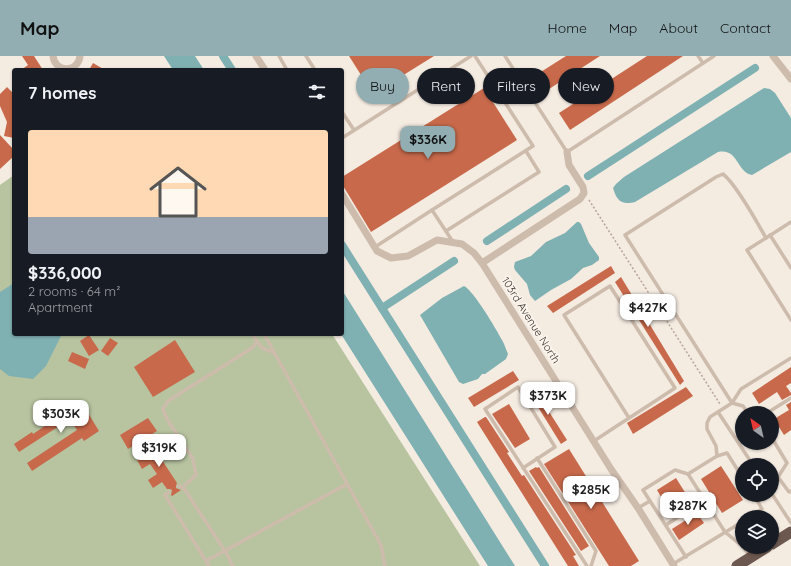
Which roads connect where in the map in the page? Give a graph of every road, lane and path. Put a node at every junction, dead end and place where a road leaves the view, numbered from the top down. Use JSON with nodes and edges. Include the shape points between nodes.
{"nodes":[{"id":1,"x":53,"y":56,"type":"edge"},
{"id":2,"x":80,"y":56,"type":"edge"},
{"id":3,"x":256,"y":56,"type":"edge"},
{"id":4,"x":278,"y":56,"type":"edge"},
{"id":5,"x":306,"y":56,"type":"edge"},
{"id":6,"x":472,"y":56,"type":"edge"},
{"id":7,"x":475,"y":56,"type":"edge"},
{"id":8,"x":505,"y":56,"type":"edge"},
{"id":9,"x":698,"y":56,"type":"edge"},
{"id":10,"x":714,"y":56,"type":"edge"},
{"id":11,"x":773,"y":56,"type":"edge"},
{"id":12,"x":703,"y":63,"type":"junction"},
{"id":13,"x":62,"y":68,"type":"edge"},
{"id":14,"x":70,"y":68,"type":"edge"},
{"id":15,"x":263,"y":68,"type":"edge"},
{"id":16,"x":286,"y":68,"type":"edge"},
{"id":17,"x":314,"y":68,"type":"edge"},
{"id":18,"x":791,"y":79,"type":"edge"},
{"id":19,"x":344,"y":115,"type":"edge"},
{"id":20,"x":354,"y":130,"type":"junction"},
{"id":21,"x":344,"y":137,"type":"edge"},
{"id":22,"x":526,"y":151,"type":"junction"},
{"id":23,"x":567,"y":152,"type":"junction"},
{"id":24,"x":584,"y":193,"type":"junction"},
{"id":25,"x":344,"y":197,"type":"edge"},
{"id":26,"x":432,"y":210,"type":"junction"},
{"id":27,"x":790,"y":224,"type":"edge"},
{"id":28,"x":446,"y":231,"type":"junction"},
{"id":29,"x":770,"y":235,"type":"junction"},
{"id":30,"x":766,"y":238,"type":"junction"},
{"id":31,"x":454,"y":243,"type":"junction"},
{"id":32,"x":375,"y":247,"type":"junction"},
{"id":33,"x":482,"y":263,"type":"junction"},
{"id":34,"x":791,"y":268,"type":"edge"},
{"id":35,"x":791,"y":320,"type":"edge"},
{"id":36,"x":253,"y":336,"type":"edge"},
{"id":37,"x":265,"y":336,"type":"edge"},
{"id":38,"x":257,"y":342,"type":"junction"},
{"id":39,"x":274,"y":353,"type":"junction"},
{"id":40,"x":791,"y":358,"type":"edge"},
{"id":41,"x":791,"y":398,"type":"edge"},
{"id":42,"x":732,"y":403,"type":"junction"},
{"id":43,"x":744,"y":406,"type":"edge"},
{"id":44,"x":779,"y":406,"type":"edge"},
{"id":45,"x":723,"y":409,"type":"junction"},
{"id":46,"x":718,"y":412,"type":"junction"},
{"id":47,"x":629,"y":418,"type":"junction"},
{"id":48,"x":594,"y":441,"type":"junction"},
{"id":49,"x":779,"y":450,"type":"edge"},
{"id":50,"x":717,"y":456,"type":"junction"},
{"id":51,"x":537,"y":458,"type":"junction"},
{"id":52,"x":748,"y":458,"type":"edge"},
{"id":53,"x":735,"y":466,"type":"edge"},
{"id":54,"x":523,"y":468,"type":"junction"},
{"id":55,"x":688,"y":474,"type":"junction"},
{"id":56,"x":779,"y":475,"type":"edge"},
{"id":57,"x":779,"y":478,"type":"edge"},
{"id":58,"x":347,"y":484,"type":"junction"},
{"id":59,"x":791,"y":491,"type":"edge"},
{"id":60,"x":169,"y":492,"type":"dead end"},
{"id":61,"x":650,"y":500,"type":"junction"},
{"id":62,"x":704,"y":500,"type":"junction"},
{"id":63,"x":758,"y":502,"type":"edge"},
{"id":64,"x":777,"y":502,"type":"edge"},
{"id":65,"x":638,"y":508,"type":"junction"},
{"id":66,"x":759,"y":510,"type":"edge"},
{"id":67,"x":791,"y":523,"type":"edge"},
{"id":68,"x":666,"y":525,"type":"junction"},
{"id":69,"x":735,"y":526,"type":"edge"},
{"id":70,"x":725,"y":532,"type":"junction"},
{"id":71,"x":791,"y":532,"type":"edge"},
{"id":72,"x":735,"y":540,"type":"edge"},
{"id":73,"x":779,"y":540,"type":"edge"},
{"id":74,"x":225,"y":551,"type":"junction"},
{"id":75,"x":749,"y":554,"type":"edge"},
{"id":76,"x":756,"y":554,"type":"edge"},
{"id":77,"x":686,"y":557,"type":"junction"},
{"id":78,"x":751,"y":557,"type":"junction"},
{"id":79,"x":206,"y":561,"type":"junction"},
{"id":80,"x":209,"y":566,"type":"edge"},
{"id":81,"x":234,"y":566,"type":"edge"},
{"id":82,"x":385,"y":566,"type":"edge"},
{"id":83,"x":587,"y":566,"type":"edge"},
{"id":84,"x":591,"y":566,"type":"edge"},
{"id":85,"x":673,"y":566,"type":"edge"},
{"id":86,"x":737,"y":566,"type":"edge"}],
"edges":[{"from":1,"to":13,"type":"street","via":[[54,63]]},
{"from":2,"to":14,"type":"street","via":[[77,64]]},
{"from":3,"to":15,"type":"street"},
{"from":4,"to":16,"type":"lane"},
{"from":5,"to":17,"type":"lane"},
{"from":6,"to":20,"type":"lane"},
{"from":7,"to":22,"type":"lane","via":[[533,146]]},
{"from":8,"to":23,"type":"lane"},
{"from":9,"to":12,"type":"lane"},
{"from":10,"to":12,"type":"lane"},
{"from":11,"to":18,"type":"street"},
{"from":12,"to":23,"type":"lane"},
{"from":19,"to":20,"type":"lane"},
{"from":20,"to":21,"type":"lane"},
{"from":22,"to":26,"type":"lane"},
{"from":22,"to":28,"type":"lane","via":[[539,172]]},
{"from":23,"to":24,"type":"street","via":[[569,164]]},
{"from":24,"to":33,"type":"street","via":[[580,199]]},
{"from":24,"to":45,"type":"path"},
{"from":25,"to":32,"type":"street","name":"103rd Avenue North"},
{"from":26,"to":28,"type":"lane"},
{"from":26,"to":32,"type":"lane"},
{"from":27,"to":29,"type":"lane"},
{"from":28,"to":31,"type":"lane"},
{"from":29,"to":30,"type":"lane"},
{"from":29,"to":34,"type":"lane"},
{"from":30,"to":35,"type":"lane","via":[[747,250]]},
{"from":30,"to":42,"type":"lane","via":[[723,174],[625,235]]},
{"from":31,"to":32,"type":"street","name":"103rd Avenue North","via":[[437,240],[408,256],[391,258]]},
{"from":31,"to":33,"type":"street","name":"103rd Avenue North","via":[[462,244]]},
{"from":33,"to":48,"type":"street","name":"103rd Avenue North"},
{"from":36,"to":38,"type":"lane"},
{"from":37,"to":39,"type":"lane"},
{"from":38,"to":39,"type":"lane","via":[[262,348]]},
{"from":38,"to":74,"type":"lane","via":[[252,348],[168,400],[163,408],[193,459],[196,475],[181,486]]},
{"from":39,"to":58,"type":"lane"},
{"from":40,"to":42,"type":"lane","via":[[741,389]]},
{"from":41,"to":44,"type":"lane"},
{"from":42,"to":43,"type":"lane"},
{"from":42,"to":45,"type":"lane"},
{"from":45,"to":46,"type":"lane"},
{"from":46,"to":50,"type":"lane","via":[[710,417],[707,424],[716,446]]},
{"from":46,"to":52,"type":"lane"},
{"from":47,"to":47,"type":"lane","via":[[675,388],[610,286],[564,315]]},
{"from":47,"to":48,"type":"lane"},
{"from":48,"to":65,"type":"street","name":"103rd Avenue North"},
{"from":49,"to":56,"type":"lane","via":[[787,463]]},
{"from":50,"to":53,"type":"lane","via":[[727,453]]},
{"from":50,"to":55,"type":"lane"},
{"from":51,"to":54,"type":"lane"},
{"from":51,"to":54,"type":"lane","via":[[555,446],[518,387],[485,409]]},
{"from":51,"to":84,"type":"lane","via":[[596,551]]},
{"from":54,"to":83,"type":"lane"},
{"from":55,"to":61,"type":"lane","via":[[675,470],[643,490]]},
{"from":55,"to":62,"type":"lane"},
{"from":57,"to":59,"type":"lane","via":[[789,492]]},
{"from":58,"to":74,"type":"lane"},
{"from":58,"to":82,"type":"lane","via":[[381,546]]},
{"from":60,"to":79,"type":"lane","via":[[165,495]]},
{"from":61,"to":65,"type":"lane"},
{"from":61,"to":68,"type":"lane"},
{"from":62,"to":68,"type":"lane"},
{"from":62,"to":70,"type":"lane"},
{"from":63,"to":66,"type":"lane","via":[[762,508]]},
{"from":64,"to":67,"type":"lane"},
{"from":65,"to":85,"type":"street","name":"103rd Avenue North"},
{"from":68,"to":77,"type":"lane"},
{"from":69,"to":70,"type":"lane"},
{"from":70,"to":72,"type":"lane"},
{"from":70,"to":77,"type":"lane"},
{"from":71,"to":73,"type":"highway"},
{"from":74,"to":79,"type":"lane"},
{"from":74,"to":81,"type":"lane"},
{"from":75,"to":78,"type":"lane"},
{"from":76,"to":78,"type":"highway"},
{"from":77,"to":85,"type":"lane"},
{"from":78,"to":86,"type":"highway"},
{"from":79,"to":80,"type":"lane"}]}
